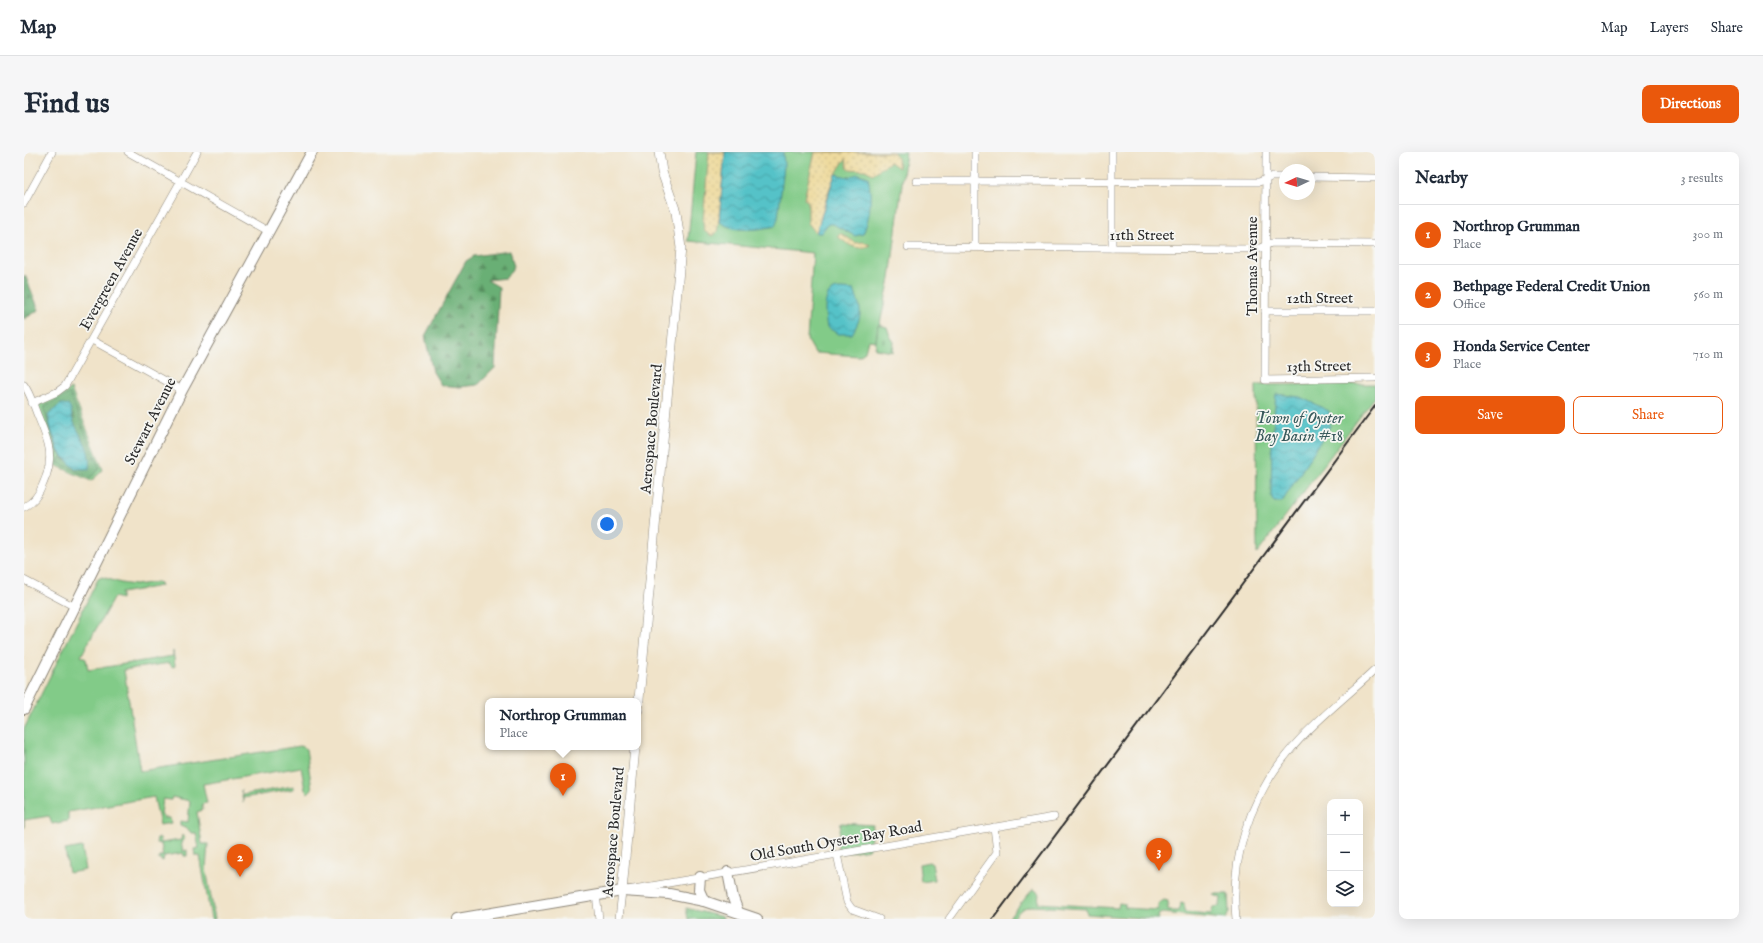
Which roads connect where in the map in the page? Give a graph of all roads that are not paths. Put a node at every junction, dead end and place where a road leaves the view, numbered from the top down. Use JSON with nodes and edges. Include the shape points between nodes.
{"nodes":[{"id":1,"x":52,"y":152,"type":"edge"},
{"id":2,"x":128,"y":152,"type":"edge"},
{"id":3,"x":197,"y":152,"type":"edge"},
{"id":4,"x":312,"y":152,"type":"edge"},
{"id":5,"x":658,"y":152,"type":"edge"},
{"id":6,"x":975,"y":152,"type":"edge"},
{"id":7,"x":1112,"y":152,"type":"edge"},
{"id":8,"x":1266,"y":152,"type":"edge"},
{"id":9,"x":1279,"y":178,"type":"edge"},
{"id":10,"x":1315,"y":178,"type":"edge"},
{"id":11,"x":1375,"y":178,"type":"edge"},
{"id":12,"x":1266,"y":179,"type":"junction"},
{"id":13,"x":180,"y":181,"type":"junction"},
{"id":14,"x":916,"y":181,"type":"dead end"},
{"id":15,"x":975,"y":181,"type":"junction"},
{"id":16,"x":1112,"y":181,"type":"junction"},
{"id":17,"x":24,"y":203,"type":"edge"},
{"id":18,"x":268,"y":231,"type":"junction"},
{"id":19,"x":1375,"y":244,"type":"edge"},
{"id":20,"x":1266,"y":245,"type":"junction"},
{"id":21,"x":908,"y":247,"type":"dead end"},
{"id":22,"x":975,"y":247,"type":"junction"},
{"id":23,"x":1112,"y":248,"type":"junction"},
{"id":24,"x":1265,"y":311,"type":"junction"},
{"id":25,"x":1375,"y":311,"type":"edge"},
{"id":26,"x":92,"y":340,"type":"junction"},
{"id":27,"x":1375,"y":378,"type":"edge"},
{"id":28,"x":1264,"y":380,"type":"joint"},
{"id":29,"x":24,"y":385,"type":"edge"},
{"id":30,"x":182,"y":390,"type":"junction"},
{"id":31,"x":32,"y":403,"type":"junction"},
{"id":32,"x":24,"y":507,"type":"edge"},
{"id":33,"x":24,"y":580,"type":"edge"},
{"id":34,"x":75,"y":607,"type":"junction"},
{"id":35,"x":1375,"y":670,"type":"edge"},
{"id":36,"x":639,"y":698,"type":"edge"},
{"id":37,"x":24,"y":709,"type":"edge"},
{"id":38,"x":635,"y":750,"type":"edge"},
{"id":39,"x":1054,"y":817,"type":"dead end"},
{"id":40,"x":994,"y":827,"type":"junction"},
{"id":41,"x":837,"y":854,"type":"junction"},
{"id":42,"x":728,"y":872,"type":"junction"},
{"id":43,"x":700,"y":877,"type":"junction"},
{"id":44,"x":622,"y":891,"type":"junction"},
{"id":45,"x":596,"y":896,"type":"junction"},
{"id":46,"x":704,"y":901,"type":"junction"},
{"id":47,"x":738,"y":912,"type":"junction"},
{"id":48,"x":457,"y":919,"type":"edge"},
{"id":49,"x":599,"y":919,"type":"edge"},
{"id":50,"x":619,"y":919,"type":"edge"},
{"id":51,"x":757,"y":919,"type":"edge"},
{"id":52,"x":879,"y":919,"type":"edge"},
{"id":53,"x":949,"y":919,"type":"edge"},
{"id":54,"x":1236,"y":919,"type":"edge"}],
"edges":[{"from":1,"to":17,"type":"street"},
{"from":2,"to":13,"type":"street"},
{"from":3,"to":13,"type":"street","name":"Evergreen Avenue"},
{"from":4,"to":18,"type":"main road","name":"Stewart Avenue"},
{"from":5,"to":36,"type":"street","name":"Aerospace Boulevard","via":[[676,212],[680,248]]},
{"from":6,"to":15,"type":"street"},
{"from":7,"to":16,"type":"street"},
{"from":8,"to":12,"type":"street","name":"Thomas Avenue"},
{"from":9,"to":12,"type":"street"},
{"from":10,"to":11,"type":"street"},
{"from":12,"to":16,"type":"street","via":[[1259,182]]},
{"from":12,"to":20,"type":"street","name":"Thomas Avenue"},
{"from":13,"to":18,"type":"street"},
{"from":13,"to":26,"type":"street","name":"Evergreen Avenue"},
{"from":14,"to":15,"type":"street"},
{"from":15,"to":16,"type":"street"},
{"from":15,"to":22,"type":"street"},
{"from":16,"to":23,"type":"street"},
{"from":18,"to":30,"type":"main road","name":"Stewart Avenue"},
{"from":19,"to":20,"type":"street","name":"11th Street"},
{"from":20,"to":23,"type":"street","name":"11th Street","via":[[1258,249]]},
{"from":20,"to":24,"type":"street","name":"Thomas Avenue"},
{"from":21,"to":22,"type":"street","name":"11th Street"},
{"from":22,"to":23,"type":"street","name":"11th Street"},
{"from":24,"to":25,"type":"street","name":"12th Street"},
{"from":24,"to":28,"type":"street","name":"Thomas Avenue"},
{"from":26,"to":30,"type":"street"},
{"from":26,"to":31,"type":"street","name":"Evergreen Avenue","via":[[65,386]]},
{"from":27,"to":28,"type":"street","name":"13th Street"},
{"from":29,"to":31,"type":"street"},
{"from":30,"to":34,"type":"main road","name":"Stewart Avenue"},
{"from":31,"to":32,"type":"street","via":[[46,436],[50,461],[49,472],[38,496],[33,503]]},
{"from":33,"to":34,"type":"street"},
{"from":34,"to":37,"type":"main road","name":"Stewart Avenue"},
{"from":35,"to":54,"type":"street","via":[[1287,753],[1264,787],[1248,822],[1240,851],[1236,878]]},
{"from":38,"to":44,"type":"street","name":"Aerospace Boulevard"},
{"from":39,"to":40,"type":"street","name":"Old South Oyster Bay Road"},
{"from":40,"to":41,"type":"street","name":"Old South Oyster Bay Road"},
{"from":40,"to":53,"type":"street","via":[[996,852]]},
{"from":41,"to":42,"type":"street","name":"Old South Oyster Bay Road"},
{"from":41,"to":52,"type":"street","via":[[847,902],[852,909]]},
{"from":42,"to":43,"type":"street","name":"Old South Oyster Bay Road"},
{"from":42,"to":47,"type":"main road"},
{"from":43,"to":44,"type":"street","name":"Old South Oyster Bay Road"},
{"from":43,"to":46,"type":"main road","via":[[699,890]]},
{"from":44,"to":45,"type":"main road"},
{"from":44,"to":46,"type":"main road","via":[[669,894]]},
{"from":44,"to":50,"type":"street","name":"Aerospace Boulevard"},
{"from":45,"to":48,"type":"main road"},
{"from":45,"to":49,"type":"street"},
{"from":46,"to":47,"type":"main road"},
{"from":47,"to":51,"type":"main road"}]}
